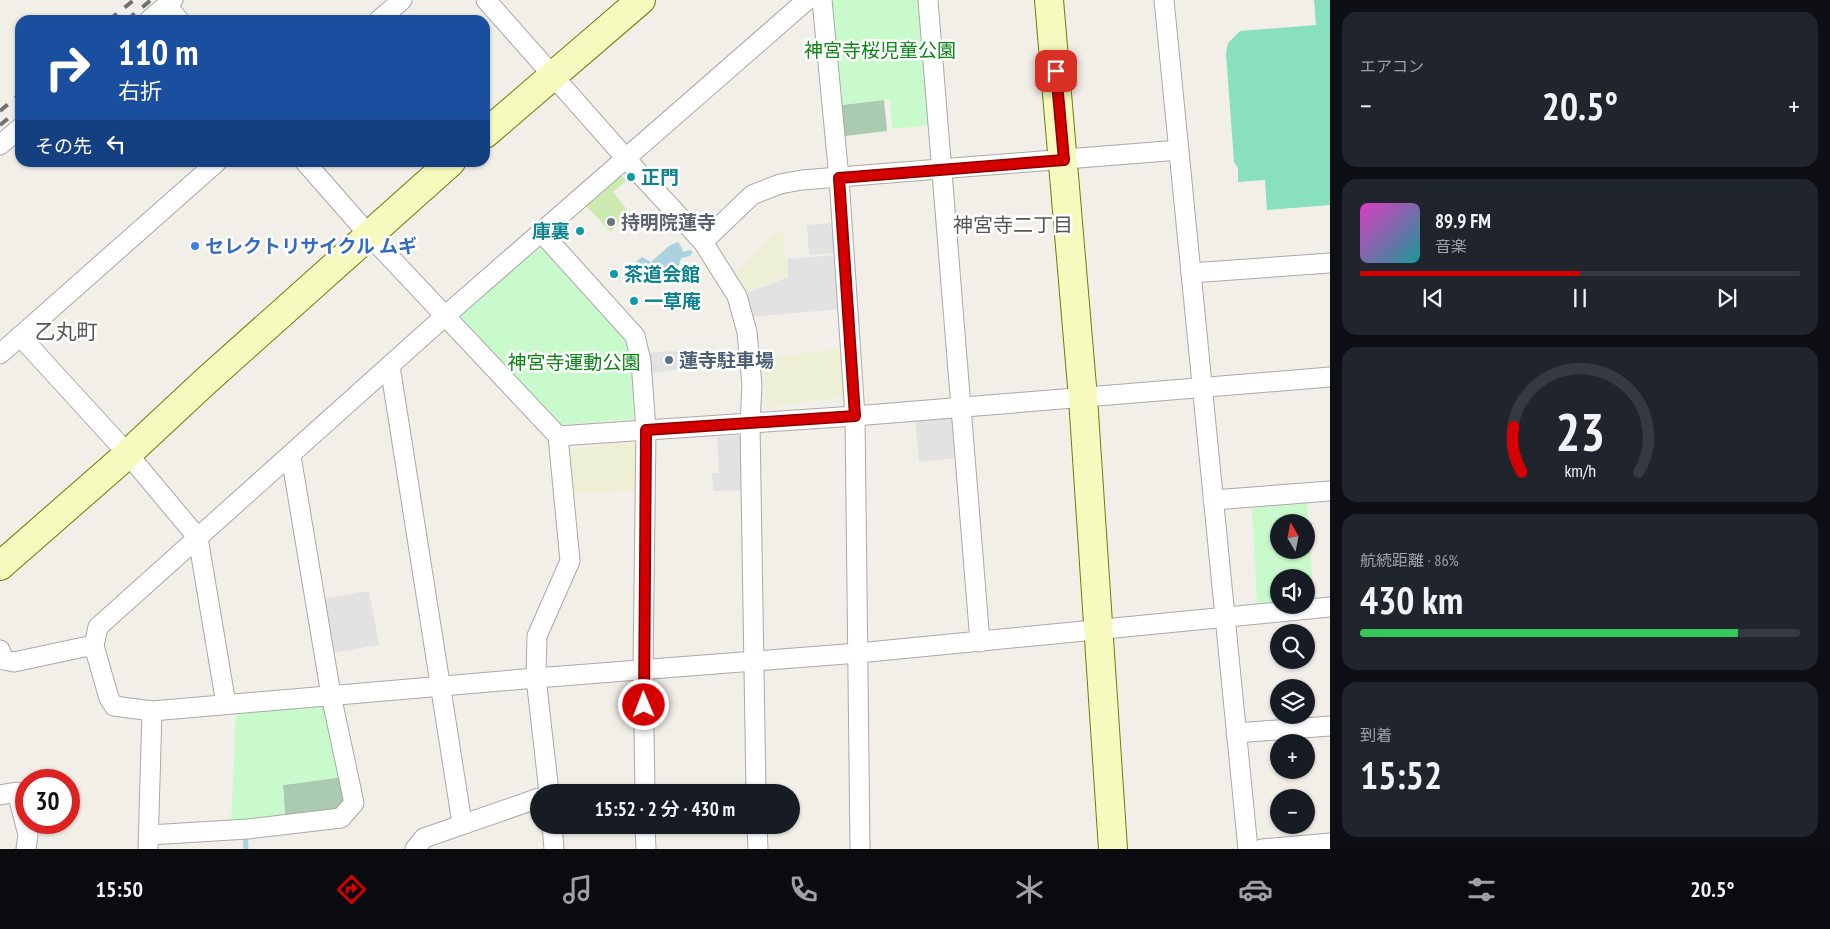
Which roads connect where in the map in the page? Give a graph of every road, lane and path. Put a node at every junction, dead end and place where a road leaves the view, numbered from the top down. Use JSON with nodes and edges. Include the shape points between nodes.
{"nodes":[{"id":1,"x":402,"y":0,"type":"edge"},
{"id":2,"x":486,"y":0,"type":"edge"},
{"id":3,"x":641,"y":0,"type":"edge"},
{"id":4,"x":807,"y":0,"type":"edge"},
{"id":5,"x":822,"y":0,"type":"edge"},
{"id":6,"x":928,"y":0,"type":"edge"},
{"id":7,"x":1049,"y":0,"type":"edge"},
{"id":8,"x":1164,"y":0,"type":"edge"},
{"id":9,"x":170,"y":3,"type":"edge"},
{"id":10,"x":155,"y":15,"type":"edge"},
{"id":11,"x":176,"y":15,"type":"edge"},
{"id":12,"x":385,"y":15,"type":"edge"},
{"id":13,"x":553,"y":76,"type":"junction"},
{"id":14,"x":490,"y":130,"type":"edge"},
{"id":15,"x":15,"y":132,"type":"edge"},
{"id":16,"x":0,"y":145,"type":"edge"},
{"id":17,"x":1179,"y":150,"type":"junction"},
{"id":18,"x":625,"y":158,"type":"junction"},
{"id":19,"x":1064,"y":160,"type":"junction"},
{"id":20,"x":211,"y":167,"type":"edge"},
{"id":21,"x":309,"y":167,"type":"edge"},
{"id":22,"x":445,"y":167,"type":"edge"},
{"id":23,"x":943,"y":170,"type":"junction"},
{"id":24,"x":839,"y":178,"type":"junction"},
{"id":25,"x":541,"y":232,"type":"junction"},
{"id":26,"x":369,"y":235,"type":"junction"},
{"id":27,"x":703,"y":242,"type":"junction"},
{"id":28,"x":1330,"y":262,"type":"edge"},
{"id":29,"x":1191,"y":273,"type":"junction"},
{"id":30,"x":445,"y":316,"type":"junction"},
{"id":31,"x":20,"y":336,"type":"junction"},
{"id":32,"x":0,"y":354,"type":"edge"},
{"id":33,"x":390,"y":366,"type":"junction"},
{"id":34,"x":1330,"y":377,"type":"edge"},
{"id":35,"x":1202,"y":389,"type":"junction"},
{"id":36,"x":1083,"y":398,"type":"junction"},
{"id":37,"x":961,"y":407,"type":"junction"},
{"id":38,"x":855,"y":416,"type":"junction"},
{"id":39,"x":750,"y":423,"type":"junction"},
{"id":40,"x":646,"y":430,"type":"junction"},
{"id":41,"x":558,"y":436,"type":"junction"},
{"id":42,"x":127,"y":453,"type":"junction"},
{"id":43,"x":291,"y":456,"type":"junction"},
{"id":44,"x":1330,"y":491,"type":"edge"},
{"id":45,"x":1213,"y":500,"type":"junction"},
{"id":46,"x":198,"y":538,"type":"junction"},
{"id":47,"x":0,"y":566,"type":"edge"},
{"id":48,"x":1330,"y":607,"type":"edge"},
{"id":49,"x":1225,"y":617,"type":"junction"},
{"id":50,"x":1100,"y":630,"type":"junction"},
{"id":51,"x":980,"y":642,"type":"junction"},
{"id":52,"x":94,"y":646,"type":"junction"},
{"id":53,"x":0,"y":650,"type":"edge"},
{"id":54,"x":858,"y":653,"type":"junction"},
{"id":55,"x":753,"y":661,"type":"junction"},
{"id":56,"x":643,"y":670,"type":"junction"},
{"id":57,"x":536,"y":678,"type":"junction"},
{"id":58,"x":440,"y":686,"type":"junction"},
{"id":59,"x":331,"y":695,"type":"junction"},
{"id":60,"x":226,"y":704,"type":"junction"},
{"id":61,"x":152,"y":711,"type":"junction"},
{"id":62,"x":1330,"y":726,"type":"edge"},
{"id":63,"x":1236,"y":733,"type":"junction"},
{"id":64,"x":548,"y":784,"type":"edge"},
{"id":65,"x":645,"y":784,"type":"edge"},
{"id":66,"x":756,"y":784,"type":"edge"},
{"id":67,"x":14,"y":792,"type":"edge"},
{"id":68,"x":530,"y":801,"type":"edge"},
{"id":69,"x":462,"y":823,"type":"junction"},
{"id":70,"x":553,"y":834,"type":"edge"},
{"id":71,"x":645,"y":834,"type":"edge"},
{"id":72,"x":757,"y":834,"type":"edge"},
{"id":73,"x":148,"y":842,"type":"edge"},
{"id":74,"x":1330,"y":843,"type":"edge"},
{"id":75,"x":26,"y":849,"type":"edge"},
{"id":76,"x":414,"y":849,"type":"edge"},
{"id":77,"x":554,"y":849,"type":"edge"},
{"id":78,"x":646,"y":849,"type":"edge"},
{"id":79,"x":758,"y":849,"type":"edge"},
{"id":80,"x":860,"y":849,"type":"edge"},
{"id":81,"x":1114,"y":849,"type":"edge"},
{"id":82,"x":1248,"y":849,"type":"edge"},
{"id":83,"x":1262,"y":849,"type":"edge"}],
"edges":[{"from":1,"to":12,"type":"street"},
{"from":2,"to":13,"type":"street"},
{"from":3,"to":13,"type":"street"},
{"from":4,"to":18,"type":"street"},
{"from":5,"to":24,"type":"street"},
{"from":6,"to":23,"type":"street"},
{"from":7,"to":19,"type":"street"},
{"from":8,"to":17,"type":"street"},
{"from":9,"to":10,"type":"street"},
{"from":9,"to":11,"type":"street"},
{"from":13,"to":14,"type":"street"},
{"from":13,"to":18,"type":"street"},
{"from":15,"to":16,"type":"street"},
{"from":17,"to":19,"type":"street"},
{"from":17,"to":29,"type":"street"},
{"from":18,"to":25,"type":"street"},
{"from":18,"to":27,"type":"street"},
{"from":19,"to":23,"type":"street"},
{"from":19,"to":36,"type":"street"},
{"from":20,"to":31,"type":"street"},
{"from":21,"to":26,"type":"street"},
{"from":22,"to":26,"type":"street"},
{"from":23,"to":24,"type":"street"},
{"from":23,"to":37,"type":"street"},
{"from":24,"to":27,"type":"street","via":[[780,184],[752,195]]},
{"from":24,"to":38,"type":"street"},
{"from":25,"to":30,"type":"street"},
{"from":25,"to":40,"type":"street","via":[[635,336]]},
{"from":26,"to":30,"type":"street"},
{"from":26,"to":42,"type":"street"},
{"from":27,"to":39,"type":"street","via":[[737,296],[747,332],[752,385]]},
{"from":28,"to":29,"type":"street"},
{"from":29,"to":35,"type":"street"},
{"from":30,"to":33,"type":"street"},
{"from":30,"to":41,"type":"street"},
{"from":31,"to":32,"type":"street"},
{"from":31,"to":42,"type":"street"},
{"from":33,"to":43,"type":"street"},
{"from":33,"to":58,"type":"street"},
{"from":34,"to":35,"type":"street"},
{"from":35,"to":36,"type":"street"},
{"from":35,"to":45,"type":"street"},
{"from":36,"to":37,"type":"street"},
{"from":36,"to":50,"type":"street"},
{"from":37,"to":38,"type":"street"},
{"from":37,"to":51,"type":"street"},
{"from":38,"to":39,"type":"street"},
{"from":38,"to":54,"type":"street"},
{"from":39,"to":40,"type":"street"},
{"from":39,"to":55,"type":"street"},
{"from":40,"to":41,"type":"street"},
{"from":40,"to":56,"type":"street"},
{"from":41,"to":57,"type":"street","via":[[570,561],[537,636]]},
{"from":42,"to":46,"type":"street"},
{"from":42,"to":47,"type":"street"},
{"from":43,"to":46,"type":"street"},
{"from":43,"to":59,"type":"street"},
{"from":44,"to":45,"type":"street"},
{"from":45,"to":49,"type":"street"},
{"from":46,"to":52,"type":"street","via":[[98,627]]},
{"from":46,"to":60,"type":"street"},
{"from":48,"to":49,"type":"street"},
{"from":49,"to":50,"type":"street"},
{"from":49,"to":63,"type":"street"},
{"from":50,"to":51,"type":"street"},
{"from":50,"to":81,"type":"street"},
{"from":51,"to":54,"type":"street"},
{"from":52,"to":53,"type":"street","via":[[14,662],[4,660]]},
{"from":52,"to":61,"type":"street","via":[[114,706]]},
{"from":54,"to":55,"type":"street"},
{"from":54,"to":80,"type":"street"},
{"from":55,"to":56,"type":"street"},
{"from":55,"to":66,"type":"street"},
{"from":56,"to":57,"type":"street"},
{"from":56,"to":65,"type":"street"},
{"from":57,"to":58,"type":"street"},
{"from":57,"to":64,"type":"street"},
{"from":58,"to":59,"type":"street"},
{"from":58,"to":69,"type":"street"},
{"from":59,"to":60,"type":"street"},
{"from":59,"to":73,"type":"street","via":[[354,803],[341,818]]},
{"from":60,"to":61,"type":"street"},
{"from":61,"to":73,"type":"street"},
{"from":62,"to":63,"type":"street"},
{"from":63,"to":82,"type":"street"},
{"from":67,"to":75,"type":"street","via":[[28,835]]},
{"from":68,"to":69,"type":"street"},
{"from":69,"to":76,"type":"street","via":[[424,838]]},
{"from":70,"to":77,"type":"street"},
{"from":71,"to":78,"type":"street"},
{"from":72,"to":79,"type":"street"},
{"from":74,"to":83,"type":"street"}]}
